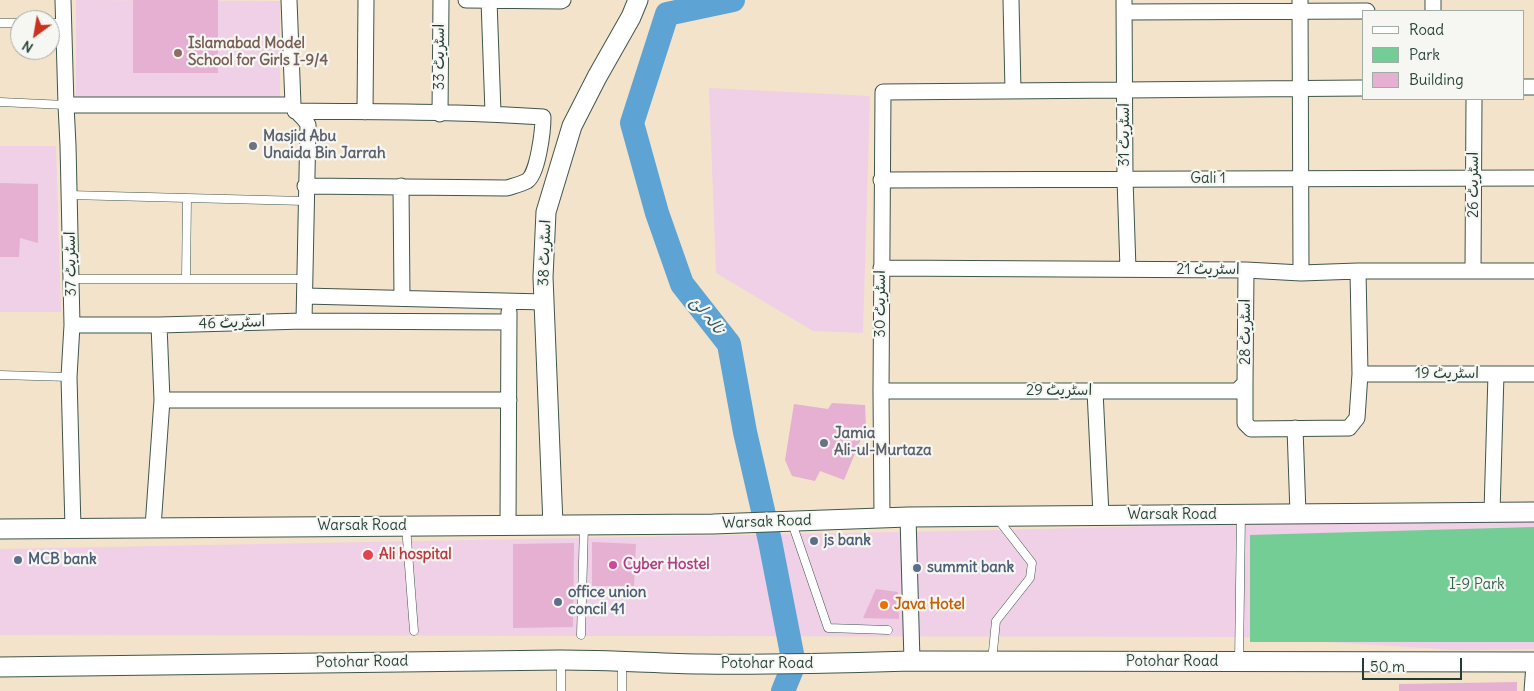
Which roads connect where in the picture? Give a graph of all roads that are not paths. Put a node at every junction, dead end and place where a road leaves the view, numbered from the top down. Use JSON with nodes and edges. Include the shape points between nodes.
{"nodes":[{"id":1,"x":289,"y":0,"type":"edge"},
{"id":2,"x":366,"y":0,"type":"edge"},
{"id":3,"x":441,"y":0,"type":"edge"},
{"id":4,"x":466,"y":0,"type":"edge"},
{"id":5,"x":490,"y":0,"type":"edge"},
{"id":6,"x":563,"y":0,"type":"edge"},
{"id":7,"x":638,"y":0,"type":"edge"},
{"id":8,"x":1011,"y":0,"type":"edge"},
{"id":9,"x":1300,"y":5,"type":"edge"},
{"id":10,"x":1124,"y":6,"type":"edge"},
{"id":11,"x":1362,"y":11,"type":"edge"},
{"id":12,"x":60,"y":50,"type":"edge"},
{"id":13,"x":1362,"y":88,"type":"edge"},
{"id":14,"x":1300,"y":89,"type":"junction"},
{"id":15,"x":1013,"y":91,"type":"junction"},
{"id":16,"x":1125,"y":91,"type":"junction"},
{"id":17,"x":1474,"y":100,"type":"edge"},
{"id":18,"x":0,"y":102,"type":"edge"},
{"id":19,"x":66,"y":105,"type":"junction"},
{"id":20,"x":294,"y":108,"type":"junction"},
{"id":21,"x":364,"y":112,"type":"junction"},
{"id":22,"x":493,"y":113,"type":"junction"},
{"id":23,"x":440,"y":114,"type":"junction"},
{"id":24,"x":1474,"y":178,"type":"junction"},
{"id":25,"x":1534,"y":178,"type":"edge"},
{"id":26,"x":1125,"y":179,"type":"junction"},
{"id":27,"x":1300,"y":179,"type":"junction"},
{"id":28,"x":881,"y":180,"type":"junction"},
{"id":29,"x":305,"y":186,"type":"junction"},
{"id":30,"x":401,"y":186,"type":"junction"},
{"id":31,"x":69,"y":195,"type":"junction"},
{"id":32,"x":187,"y":198,"type":"junction"},
{"id":33,"x":305,"y":201,"type":"junction"},
{"id":34,"x":881,"y":268,"type":"junction"},
{"id":35,"x":1128,"y":269,"type":"junction"},
{"id":36,"x":1246,"y":270,"type":"junction"},
{"id":37,"x":1358,"y":271,"type":"junction"},
{"id":38,"x":1473,"y":271,"type":"junction"},
{"id":39,"x":1534,"y":271,"type":"edge"},
{"id":40,"x":1300,"y":273,"type":"junction"},
{"id":41,"x":71,"y":279,"type":"junction"},
{"id":42,"x":186,"y":279,"type":"junction"},
{"id":43,"x":305,"y":279,"type":"junction"},
{"id":44,"x":305,"y":296,"type":"junction"},
{"id":45,"x":402,"y":298,"type":"junction"},
{"id":46,"x":509,"y":300,"type":"junction"},
{"id":47,"x":544,"y":302,"type":"junction"},
{"id":48,"x":304,"y":321,"type":"junction"},
{"id":49,"x":508,"y":322,"type":"junction"},
{"id":50,"x":72,"y":325,"type":"junction"},
{"id":51,"x":159,"y":325,"type":"junction"},
{"id":52,"x":1360,"y":374,"type":"junction"},
{"id":53,"x":1496,"y":374,"type":"junction"},
{"id":54,"x":1534,"y":374,"type":"edge"},
{"id":55,"x":0,"y":375,"type":"edge"},
{"id":56,"x":69,"y":377,"type":"junction"},
{"id":57,"x":1241,"y":387,"type":"junction"},
{"id":58,"x":881,"y":391,"type":"junction"},
{"id":59,"x":1095,"y":391,"type":"junction"},
{"id":60,"x":162,"y":400,"type":"junction"},
{"id":61,"x":509,"y":400,"type":"junction"},
{"id":62,"x":1295,"y":428,"type":"junction"},
{"id":63,"x":1492,"y":512,"type":"junction"},
{"id":64,"x":1534,"y":512,"type":"edge"},
{"id":65,"x":1241,"y":514,"type":"junction"},
{"id":66,"x":1298,"y":514,"type":"junction"},
{"id":67,"x":1101,"y":515,"type":"junction"},
{"id":68,"x":996,"y":516,"type":"junction"},
{"id":69,"x":882,"y":517,"type":"junction"},
{"id":70,"x":908,"y":517,"type":"junction"},
{"id":71,"x":786,"y":521,"type":"junction"},
{"id":72,"x":553,"y":525,"type":"junction"},
{"id":73,"x":584,"y":525,"type":"junction"},
{"id":74,"x":406,"y":526,"type":"junction"},
{"id":75,"x":508,"y":526,"type":"junction"},
{"id":76,"x":0,"y":528,"type":"edge"},
{"id":77,"x":73,"y":528,"type":"junction"},
{"id":78,"x":153,"y":528,"type":"junction"},
{"id":79,"x":888,"y":630,"type":"dead end"},
{"id":80,"x":414,"y":631,"type":"dead end"},
{"id":81,"x":580,"y":635,"type":"dead end"},
{"id":82,"x":561,"y":660,"type":"junction"},
{"id":83,"x":622,"y":661,"type":"junction"},
{"id":84,"x":912,"y":661,"type":"junction"},
{"id":85,"x":992,"y":661,"type":"junction"},
{"id":86,"x":1239,"y":662,"type":"junction"},
{"id":87,"x":1534,"y":663,"type":"edge"},
{"id":88,"x":0,"y":667,"type":"edge"},
{"id":89,"x":561,"y":691,"type":"edge"},
{"id":90,"x":622,"y":691,"type":"edge"},
{"id":91,"x":1532,"y":691,"type":"edge"}],
"edges":[{"from":1,"to":20,"type":"street"},
{"from":2,"to":21,"type":"street"},
{"from":3,"to":23,"type":"street","name":"اسٹریٹ 33"},
{"from":4,"to":5,"type":"street"},
{"from":5,"to":6,"type":"street"},
{"from":5,"to":22,"type":"street"},
{"from":7,"to":47,"type":"street","name":"اسٹریٹ 38","via":[[572,126],[546,212]]},
{"from":8,"to":15,"type":"street"},
{"from":9,"to":10,"type":"street"},
{"from":9,"to":11,"type":"street"},
{"from":9,"to":14,"type":"street"},
{"from":10,"to":16,"type":"street","name":"اسٹریٹ 31"},
{"from":12,"to":19,"type":"street","name":"اسٹریٹ 37"},
{"from":13,"to":14,"type":"street"},
{"from":14,"to":16,"type":"street"},
{"from":14,"to":27,"type":"street"},
{"from":15,"to":16,"type":"street"},
{"from":15,"to":28,"type":"street","name":"اسٹریٹ 30","via":[[883,92]]},
{"from":16,"to":26,"type":"street","name":"اسٹریٹ 31"},
{"from":17,"to":24,"type":"street","name":"اسٹریٹ 26"},
{"from":18,"to":19,"type":"lane"},
{"from":19,"to":20,"type":"street"},
{"from":19,"to":31,"type":"street","name":"اسٹریٹ 37"},
{"from":20,"to":21,"type":"street"},
{"from":20,"to":29,"type":"street","via":[[308,125]]},
{"from":21,"to":23,"type":"street"},
{"from":22,"to":23,"type":"street"},
{"from":22,"to":30,"type":"street","via":[[543,117],[539,151],[528,181],[508,188]]},
{"from":24,"to":25,"type":"street","name":"Gali 1"},
{"from":24,"to":27,"type":"street","name":"Gali 1"},
{"from":24,"to":38,"type":"street","name":"اسٹریٹ 26"},
{"from":26,"to":27,"type":"street","name":"Gali 1"},
{"from":26,"to":28,"type":"street","name":"Gali 1"},
{"from":26,"to":35,"type":"street","name":"اسٹریٹ 31"},
{"from":27,"to":40,"type":"street"},
{"from":28,"to":34,"type":"street","name":"اسٹریٹ 30"},
{"from":29,"to":30,"type":"street"},
{"from":29,"to":33,"type":"street"},
{"from":30,"to":45,"type":"street"},
{"from":31,"to":32,"type":"lane"},
{"from":31,"to":41,"type":"street","name":"اسٹریٹ 37"},
{"from":32,"to":33,"type":"lane"},
{"from":32,"to":42,"type":"lane"},
{"from":33,"to":43,"type":"street"},
{"from":34,"to":35,"type":"street","name":"اسٹریٹ 21"},
{"from":34,"to":58,"type":"street","name":"اسٹریٹ 30"},
{"from":35,"to":36,"type":"street","name":"اسٹریٹ 21"},
{"from":36,"to":40,"type":"street","name":"اسٹریٹ 21"},
{"from":36,"to":57,"type":"street","name":"اسٹریٹ 28"},
{"from":37,"to":38,"type":"street","name":"اسٹریٹ 21"},
{"from":37,"to":40,"type":"street","name":"اسٹریٹ 21"},
{"from":37,"to":52,"type":"street"},
{"from":38,"to":39,"type":"street","name":"اسٹریٹ 21"},
{"from":41,"to":42,"type":"lane"},
{"from":41,"to":50,"type":"street","name":"اسٹریٹ 37"},
{"from":42,"to":43,"type":"lane"},
{"from":43,"to":44,"type":"street"},
{"from":44,"to":45,"type":"street"},
{"from":44,"to":48,"type":"street"},
{"from":45,"to":46,"type":"street"},
{"from":46,"to":47,"type":"street"},
{"from":46,"to":49,"type":"street"},
{"from":47,"to":72,"type":"street","name":"اسٹریٹ 38"},
{"from":48,"to":49,"type":"street","name":"اسٹریٹ 46"},
{"from":48,"to":51,"type":"street","name":"اسٹریٹ 46"},
{"from":49,"to":61,"type":"street"},
{"from":50,"to":51,"type":"street","name":"اسٹریٹ 46"},
{"from":50,"to":56,"type":"street","name":"اسٹریٹ 37"},
{"from":51,"to":60,"type":"street"},
{"from":52,"to":53,"type":"street","name":"اسٹریٹ 19"},
{"from":52,"to":62,"type":"street","via":[[1357,418],[1349,428]]},
{"from":53,"to":54,"type":"street","name":"اسٹریٹ 19"},
{"from":53,"to":63,"type":"street"},
{"from":55,"to":56,"type":"lane"},
{"from":56,"to":77,"type":"street","name":"اسٹریٹ 37"},
{"from":57,"to":59,"type":"street","name":"اسٹریٹ 29"},
{"from":57,"to":62,"type":"street","name":"اسٹریٹ 28","via":[[1245,423],[1251,428]]},
{"from":58,"to":59,"type":"street","name":"اسٹریٹ 29"},
{"from":58,"to":69,"type":"street","name":"اسٹریٹ 30"},
{"from":59,"to":67,"type":"street"},
{"from":60,"to":61,"type":"street"},
{"from":60,"to":78,"type":"street"},
{"from":61,"to":75,"type":"street"},
{"from":62,"to":66,"type":"street"},
{"from":63,"to":64,"type":"street","name":"Warsak Road"},
{"from":63,"to":66,"type":"street","name":"Warsak Road"},
{"from":65,"to":66,"type":"street","name":"Warsak Road"},
{"from":65,"to":67,"type":"street","name":"Warsak Road"},
{"from":65,"to":86,"type":"lane"},
{"from":67,"to":68,"type":"street","name":"Warsak Road"},
{"from":68,"to":70,"type":"street","name":"Warsak Road"},
{"from":68,"to":85,"type":"lane","via":[[1032,563],[1030,578],[996,621]]},
{"from":69,"to":70,"type":"street","name":"Warsak Road"},
{"from":69,"to":71,"type":"street","name":"Warsak Road"},
{"from":70,"to":84,"type":"street"},
{"from":71,"to":73,"type":"street","name":"Warsak Road"},
{"from":71,"to":79,"type":"lane","via":[[828,628]]},
{"from":72,"to":73,"type":"street","name":"Warsak Road"},
{"from":72,"to":75,"type":"street","name":"Warsak Road"},
{"from":73,"to":81,"type":"lane"},
{"from":74,"to":75,"type":"street","name":"Warsak Road"},
{"from":74,"to":78,"type":"street","name":"Warsak Road"},
{"from":74,"to":80,"type":"lane"},
{"from":76,"to":77,"type":"street","name":"Warsak Road"},
{"from":77,"to":78,"type":"street","name":"Warsak Road"},
{"from":82,"to":83,"type":"street","name":"Potohar Road"},
{"from":82,"to":88,"type":"street","name":"Potohar Road"},
{"from":82,"to":89,"type":"lane"},
{"from":83,"to":84,"type":"street","name":"Potohar Road","via":[[835,664]]},
{"from":83,"to":90,"type":"lane"},
{"from":84,"to":85,"type":"street","name":"Potohar Road"},
{"from":85,"to":86,"type":"street","name":"Potohar Road"},
{"from":86,"to":87,"type":"street","name":"Potohar Road"},
{"from":87,"to":91,"type":"street"}]}
